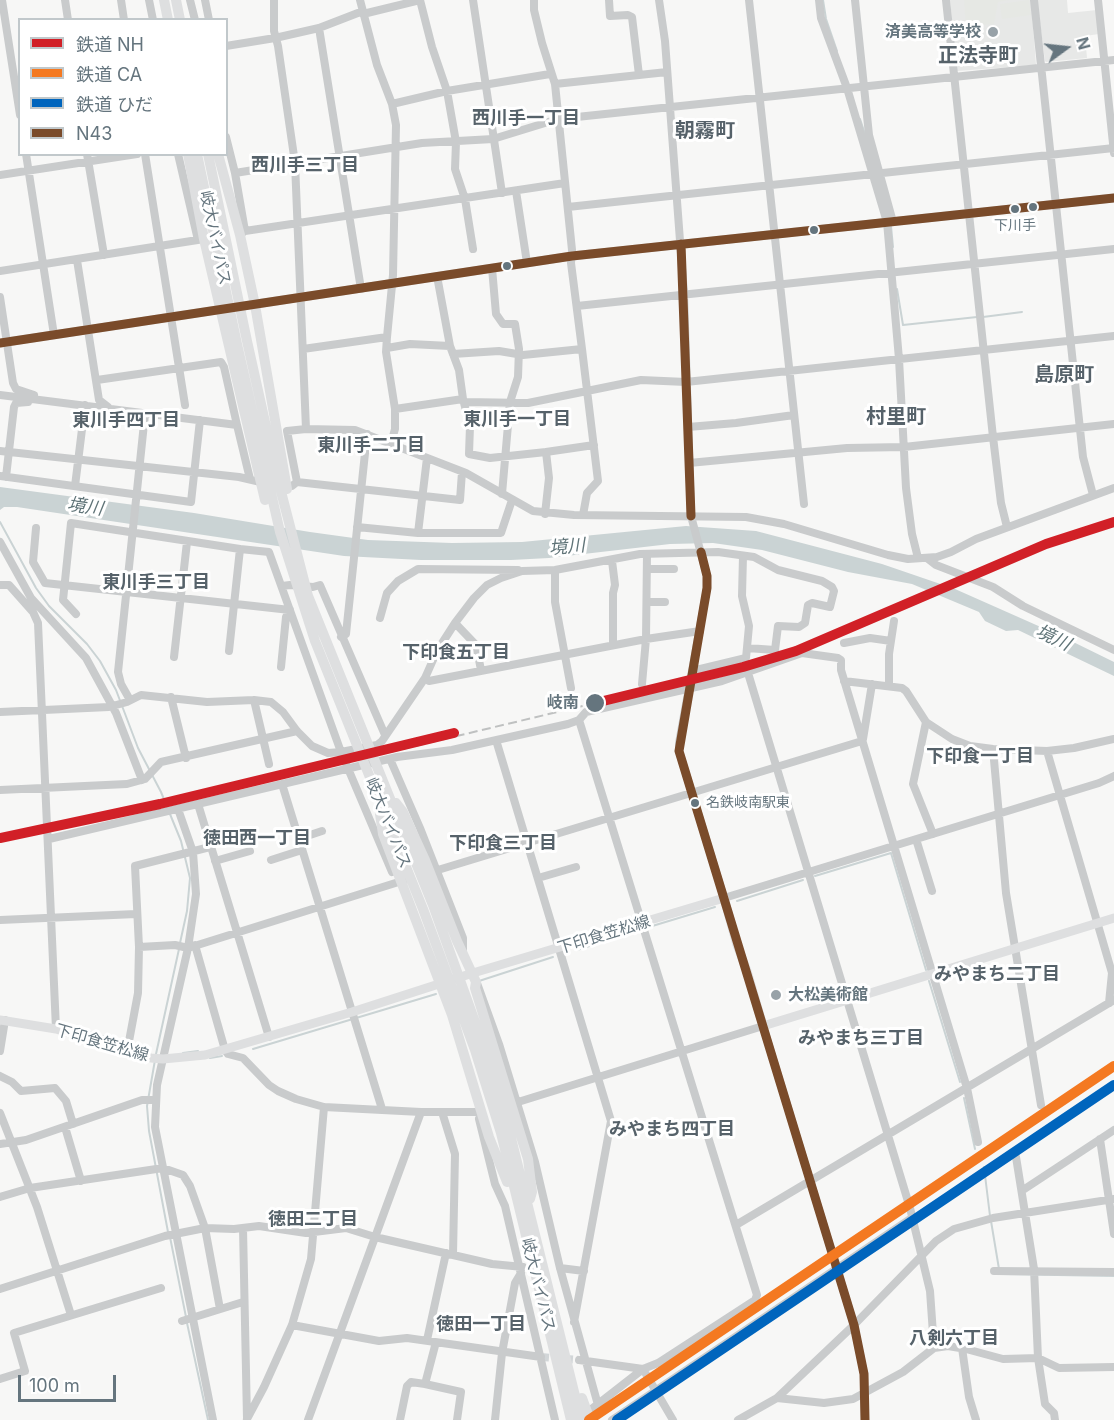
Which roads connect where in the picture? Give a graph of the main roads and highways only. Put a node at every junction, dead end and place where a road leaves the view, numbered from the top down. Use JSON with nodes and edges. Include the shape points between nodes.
{"nodes":[{"id":1,"x":164,"y":0,"type":"edge"},
{"id":2,"x":176,"y":0,"type":"edge"},
{"id":3,"x":168,"y":18,"type":"edge"},
{"id":4,"x":180,"y":18,"type":"edge"},
{"id":5,"x":188,"y":156,"type":"edge"},
{"id":6,"x":197,"y":156,"type":"edge"},
{"id":7,"x":208,"y":156,"type":"edge"},
{"id":8,"x":219,"y":156,"type":"edge"},
{"id":9,"x":1114,"y":198,"type":"edge"},
{"id":10,"x":255,"y":305,"type":"junction"},
{"id":11,"x":221,"y":310,"type":"junction"},
{"id":12,"x":3,"y":342,"type":"edge"},
{"id":13,"x":242,"y":343,"type":"junction"},
{"id":14,"x":263,"y":476,"type":"junction"},
{"id":15,"x":285,"y":532,"type":"junction"},
{"id":16,"x":381,"y":791,"type":"junction"},
{"id":17,"x":404,"y":850,"type":"junction"},
{"id":18,"x":1114,"y":918,"type":"edge"},
{"id":19,"x":475,"y":978,"type":"junction"},
{"id":20,"x":439,"y":984,"type":"junction"},
{"id":21,"x":3,"y":1020,"type":"edge"},
{"id":22,"x":479,"y":1048,"type":"junction"},
{"id":23,"x":518,"y":1200,"type":"junction"},
{"id":24,"x":529,"y":1205,"type":"junction"},
{"id":25,"x":541,"y":1273,"type":"junction"},
{"id":26,"x":571,"y":1417,"type":"edge"},
{"id":27,"x":590,"y":1420,"type":"edge"}],
"edges":[{"from":1,"to":3,"type":"highway"},
{"from":2,"to":4,"type":"highway"},
{"from":5,"to":11,"type":"highway","via":[[201,240]]},
{"from":6,"to":13,"type":"highway","name":"岐大バイパス"},
{"from":7,"to":13,"type":"highway","name":"岐大バイパス"},
{"from":8,"to":10,"type":"highway","via":[[243,233]]},
{"from":9,"to":10,"type":"main road","via":[[572,256]]},
{"from":10,"to":11,"type":"main road"},
{"from":10,"to":15,"type":"highway","via":[[294,520]]},
{"from":11,"to":12,"type":"main road"},
{"from":11,"to":14,"type":"highway"},
{"from":13,"to":14,"type":"highway","name":"岐大バイパス"},
{"from":14,"to":15,"type":"highway","name":"岐大バイパス"},
{"from":15,"to":16,"type":"highway","name":"岐大バイパス","via":[[304,596]]},
{"from":16,"to":17,"type":"highway","name":"岐大バイパス"},
{"from":16,"to":17,"type":"highway","via":[[403,812]]},
{"from":17,"to":19,"type":"highway"},
{"from":17,"to":20,"type":"highway","via":[[423,935]]},
{"from":17,"to":22,"type":"highway","name":"岐大バイパス"},
{"from":18,"to":19,"type":"main road","name":"下印食笠松線","via":[[763,1026],[724,898]]},
{"from":19,"to":20,"type":"main road","name":"下印食笠松線"},
{"from":19,"to":24,"type":"highway","via":[[528,1159],[532,1192]]},
{"from":20,"to":21,"type":"main road","name":"下印食笠松線","via":[[354,1017],[205,1055],[158,1059],[56,1029]]},
{"from":20,"to":23,"type":"highway","via":[[489,1137]]},
{"from":22,"to":23,"type":"highway","name":"岐大バイパス"},
{"from":22,"to":24,"type":"highway","name":"岐大バイパス","via":[[509,1130]]},
{"from":23,"to":25,"type":"highway","name":"岐大バイパス"},
{"from":24,"to":25,"type":"highway","name":"岐大バイパス"},
{"from":25,"to":26,"type":"highway","name":"岐大バイパス"},
{"from":25,"to":26,"type":"highway","via":[[554,1287]]},
{"from":26,"to":27,"type":"highway"}]}
